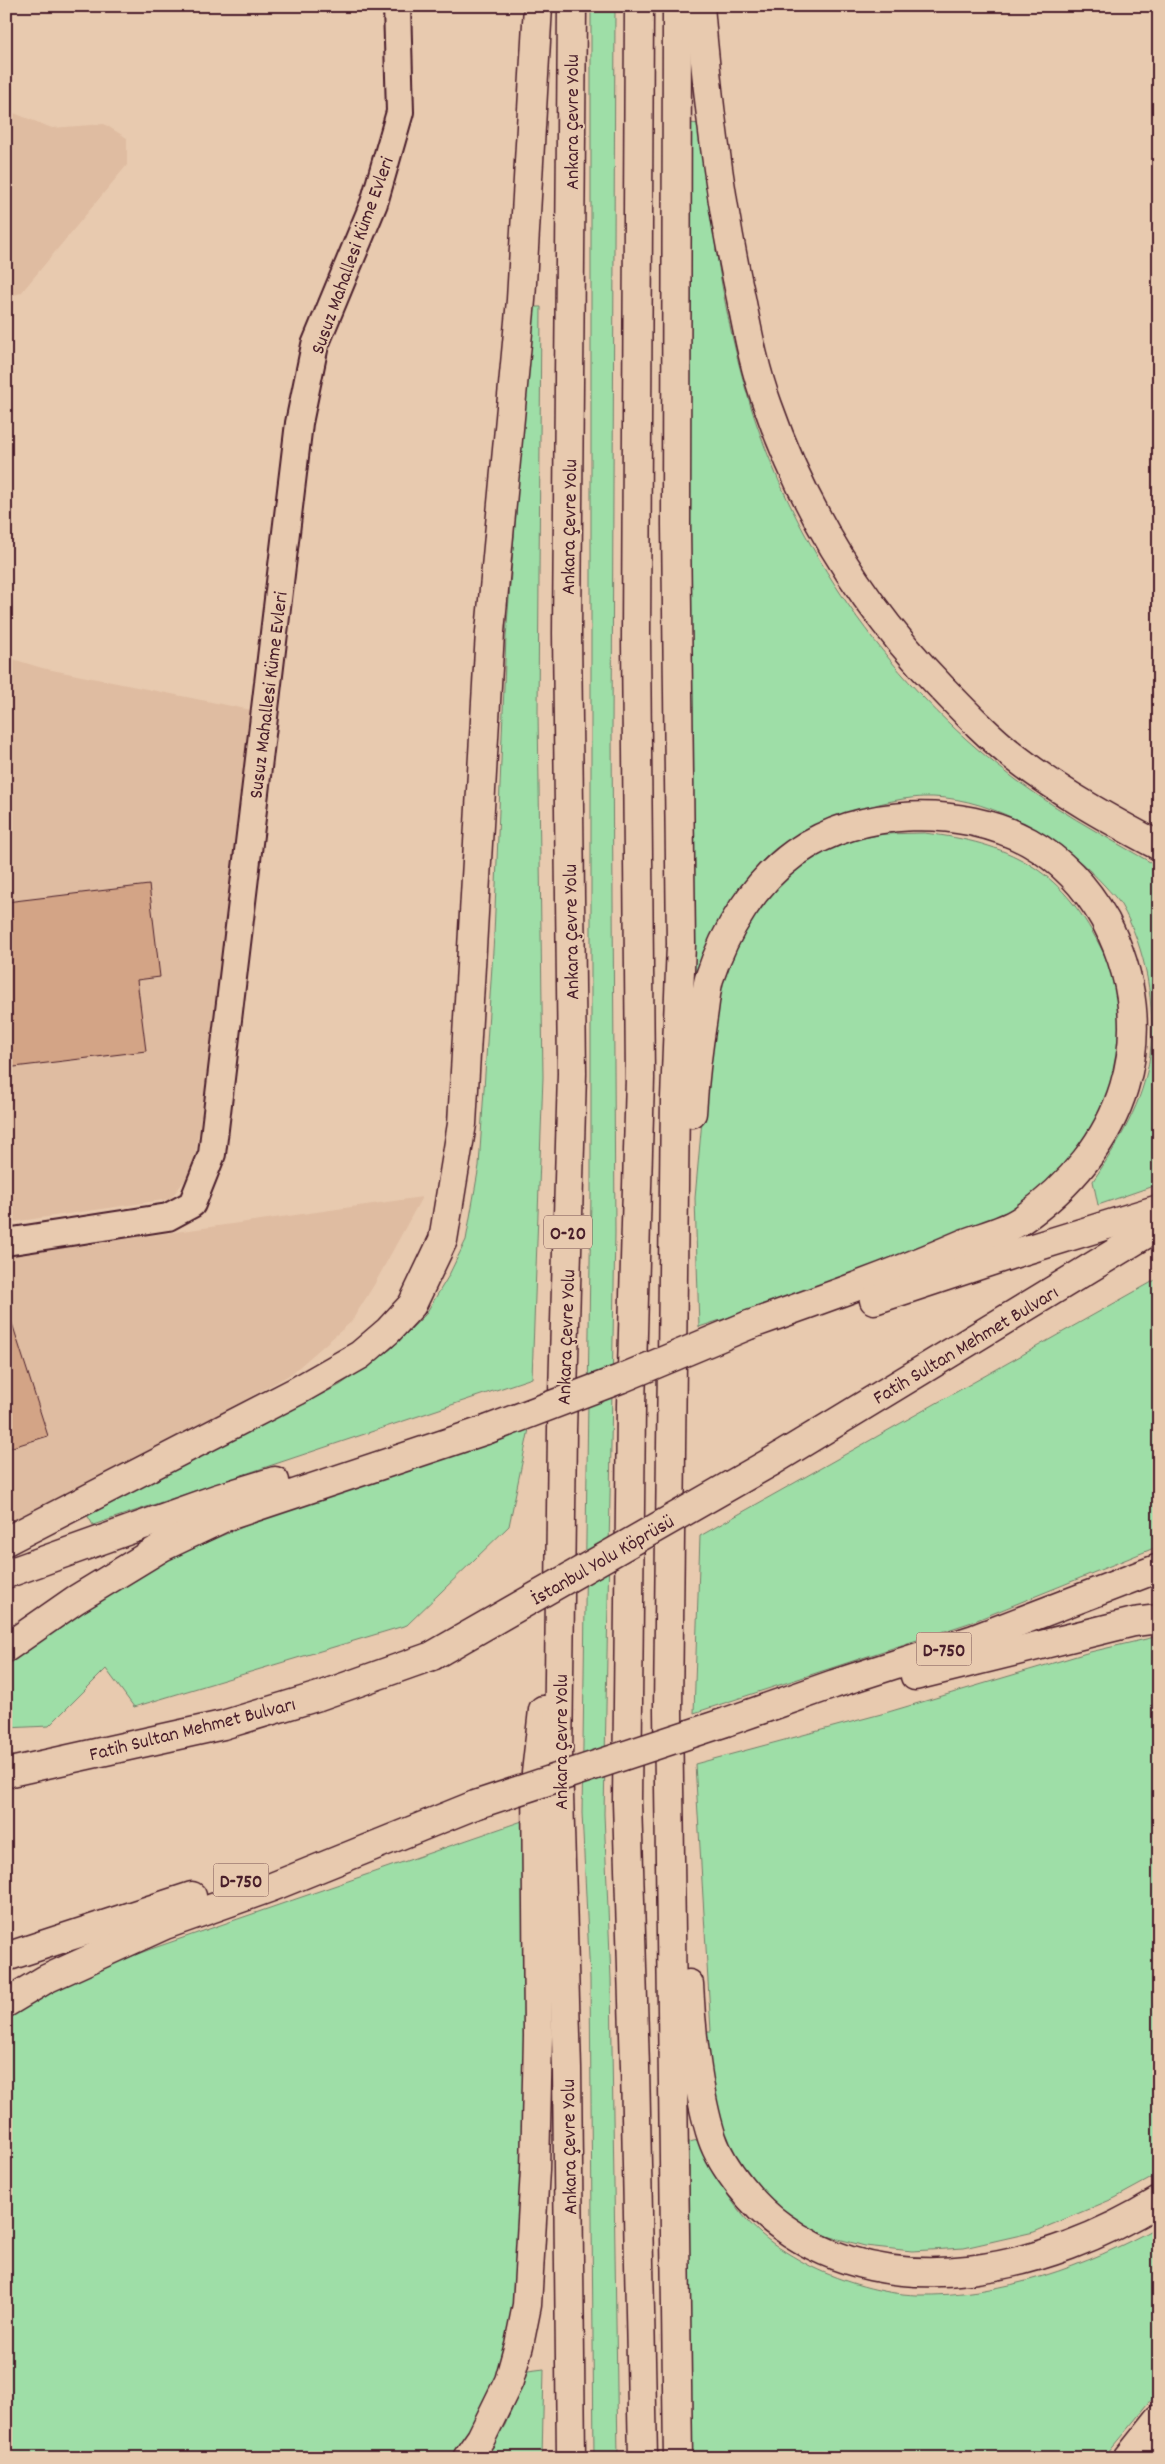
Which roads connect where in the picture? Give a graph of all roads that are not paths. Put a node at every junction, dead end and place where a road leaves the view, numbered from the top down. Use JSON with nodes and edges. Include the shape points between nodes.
{"nodes":[{"id":1,"x":397,"y":6,"type":"edge"},
{"id":2,"x":538,"y":6,"type":"edge"},
{"id":3,"x":572,"y":6,"type":"edge"},
{"id":4,"x":639,"y":6,"type":"edge"},
{"id":5,"x":677,"y":6,"type":"edge"},
{"id":6,"x":700,"y":6,"type":"edge"},
{"id":7,"x":1159,"y":846,"type":"edge"},
{"id":8,"x":1159,"y":1209,"type":"edge"},
{"id":9,"x":1159,"y":1226,"type":"edge"},
{"id":10,"x":6,"y":1242,"type":"edge"},
{"id":11,"x":751,"y":1333,"type":"junction"},
{"id":12,"x":484,"y":1422,"type":"junction"},
{"id":13,"x":771,"y":1462,"type":"joint"},
{"id":14,"x":671,"y":1486,"type":"junction"},
{"id":15,"x":6,"y":1541,"type":"edge"},
{"id":16,"x":562,"y":1560,"type":"junction"},
{"id":17,"x":1159,"y":1568,"type":"edge"},
{"id":18,"x":6,"y":1574,"type":"edge"},
{"id":19,"x":1159,"y":1619,"type":"edge"},
{"id":20,"x":6,"y":1648,"type":"edge"},
{"id":21,"x":432,"y":1656,"type":"joint"},
{"id":22,"x":668,"y":1710,"type":"junction"},
{"id":23,"x":726,"y":1722,"type":"junction"},
{"id":24,"x":6,"y":1773,"type":"edge"},
{"id":25,"x":475,"y":1805,"type":"junction"},
{"id":26,"x":6,"y":1957,"type":"edge"},
{"id":27,"x":6,"y":2003,"type":"edge"},
{"id":28,"x":1159,"y":2202,"type":"edge"},
{"id":29,"x":1159,"y":2419,"type":"edge"},
{"id":30,"x":467,"y":2458,"type":"edge"},
{"id":31,"x":572,"y":2458,"type":"edge"},
{"id":32,"x":642,"y":2458,"type":"edge"},
{"id":33,"x":678,"y":2458,"type":"edge"},
{"id":34,"x":1128,"y":2458,"type":"edge"}],
"edges":[{"from":1,"to":10,"type":"street","name":"Susuz Mahallesi Küme Evleri","via":[[400,112],[374,203],[316,345],[299,423],[212,1154],[192,1204],[168,1217]]},
{"from":2,"to":15,"type":"highway","via":[[521,300],[490,632],[462,1124],[443,1240],[412,1305],[360,1356]]},
{"from":3,"to":16,"type":"highway","name":"Ankara Çevre Yolu","number":"O-20","via":[[567,633],[572,1074],[562,1430]]},
{"from":4,"to":32,"type":"highway","via":[[636,639],[640,1078],[631,1406],[628,1802]]},
{"from":5,"to":14,"type":"highway","via":[[676,525],[681,944],[675,1099]]},
{"from":6,"to":7,"type":"highway","via":[[717,171],[748,333],[767,404],[819,523],[885,624],[971,718],[1014,757],[1060,790]]},
{"from":8,"to":11,"type":"highway"},
{"from":9,"to":13,"type":"highway","name":"Fatih Sultan Mehmet Bulvarı"},
{"from":11,"to":12,"type":"highway","bridge":true},
{"from":11,"to":14,"type":"highway","via":[[1017,1223],[1079,1170],[1118,1110],[1130,1075],[1137,1037],[1133,997],[1125,965],[1112,932],[1090,894],[1061,865],[1028,842],[960,819],[930,816],[869,821],[830,834],[796,853],[771,874],[745,904],[731,928],[709,981],[692,1102],[684,1201],[684,1324]]},
{"from":12,"to":18,"type":"highway","via":[[216,1499]]},
{"from":12,"to":20,"type":"highway","via":[[225,1517],[162,1547],[74,1600]]},
{"from":13,"to":21,"type":"highway","name":"İstanbul Yolu Köprüsü","bridge":true},
{"from":14,"to":22,"type":"highway"},
{"from":16,"to":30,"type":"highway","via":[[536,1773],[538,2036],[527,2305],[509,2381],[481,2438]]},
{"from":16,"to":31,"type":"highway","name":"Ankara Çevre Yolu","number":"O-20","via":[[558,1760],[567,2078]]},
{"from":17,"to":23,"type":"highway","number":"D-750","via":[[974,1639]]},
{"from":19,"to":23,"type":"highway","via":[[1134,1622]]},
{"from":21,"to":24,"type":"highway","name":"Fatih Sultan Mehmet Bulvarı","via":[[319,1696],[223,1725]]},
{"from":22,"to":28,"type":"highway","via":[[680,1816],[689,1989],[698,2072],[712,2139],[737,2183],[764,2214],[823,2252],[871,2268],[944,2272],[1009,2264],[1041,2255],[1086,2238]]},
{"from":22,"to":33,"type":"highway"},
{"from":23,"to":25,"type":"highway","number":"D-750","bridge":true},
{"from":25,"to":26,"type":"highway","number":"D-750"},
{"from":25,"to":27,"type":"highway","via":[[272,1886],[165,1924],[46,1979]]},
{"from":29,"to":34,"type":"highway"}]}
